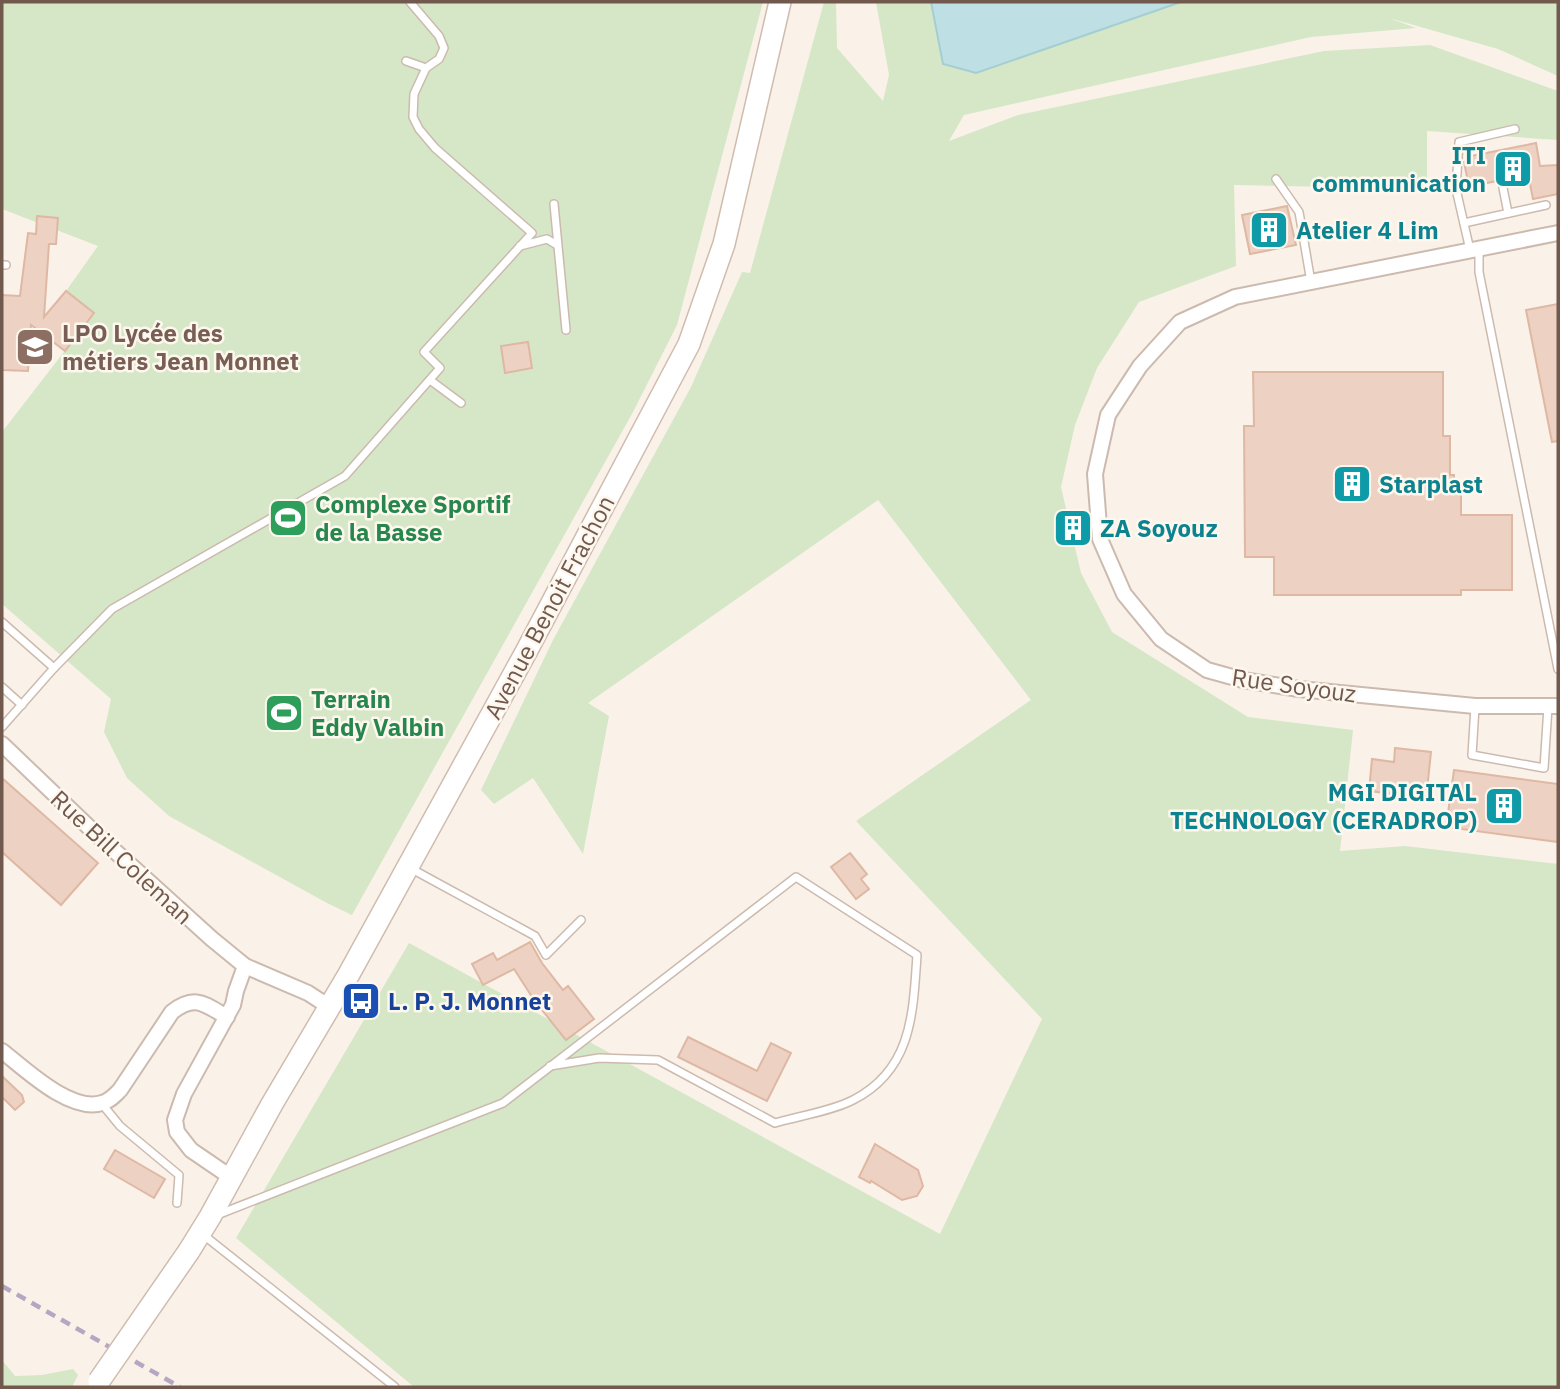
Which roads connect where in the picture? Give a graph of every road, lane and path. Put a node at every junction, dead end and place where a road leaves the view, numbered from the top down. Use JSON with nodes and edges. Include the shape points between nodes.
{"nodes":[{"id":1,"x":410,"y":2,"type":"edge"},
{"id":2,"x":780,"y":2,"type":"edge"},
{"id":3,"x":406,"y":61,"type":"dead end"},
{"id":4,"x":426,"y":68,"type":"junction"},
{"id":5,"x":1515,"y":129,"type":"dead end"},
{"id":6,"x":1276,"y":179,"type":"dead end"},
{"id":7,"x":1503,"y":188,"type":"dead end"},
{"id":8,"x":554,"y":204,"type":"dead end"},
{"id":9,"x":1546,"y":205,"type":"dead end"},
{"id":10,"x":1508,"y":213,"type":"junction"},
{"id":11,"x":1464,"y":223,"type":"junction"},
{"id":12,"x":1558,"y":233,"type":"edge"},
{"id":13,"x":558,"y":245,"type":"junction"},
{"id":14,"x":520,"y":246,"type":"junction"},
{"id":15,"x":1475,"y":249,"type":"junction"},
{"id":16,"x":1311,"y":282,"type":"junction"},
{"id":17,"x":566,"y":330,"type":"dead end"},
{"id":18,"x":430,"y":380,"type":"junction"},
{"id":19,"x":461,"y":404,"type":"dead end"},
{"id":20,"x":2,"y":622,"type":"edge"},
{"id":21,"x":54,"y":668,"type":"junction"},
{"id":22,"x":1558,"y":669,"type":"edge"},
{"id":23,"x":2,"y":687,"type":"edge"},
{"id":24,"x":22,"y":705,"type":"junction"},
{"id":25,"x":1475,"y":706,"type":"junction"},
{"id":26,"x":1553,"y":706,"type":"edge"},
{"id":27,"x":2,"y":727,"type":"edge"},
{"id":28,"x":2,"y":744,"type":"edge"},
{"id":29,"x":408,"y":867,"type":"junction"},
{"id":30,"x":581,"y":920,"type":"dead end"},
{"id":31,"x":245,"y":966,"type":"junction"},
{"id":32,"x":328,"y":1006,"type":"junction"},
{"id":33,"x":227,"y":1017,"type":"junction"},
{"id":34,"x":2,"y":1051,"type":"edge"},
{"id":35,"x":550,"y":1066,"type":"junction"},
{"id":36,"x":101,"y":1104,"type":"junction"},
{"id":37,"x":232,"y":1178,"type":"junction"},
{"id":38,"x":177,"y":1203,"type":"dead end"},
{"id":39,"x":200,"y":1234,"type":"junction"},
{"id":40,"x":97,"y":1384,"type":"edge"},
{"id":41,"x":395,"y":1387,"type":"edge"}],
"edges":[{"from":1,"to":4,"type":"lane","via":[[443,41],[442,56]]},
{"from":2,"to":29,"type":"main road","name":"Avenue Benoit Frachon","via":[[724,244],[689,344]]},
{"from":3,"to":4,"type":"lane"},
{"from":4,"to":14,"type":"lane","via":[[412,105],[419,129],[532,233]]},
{"from":5,"to":11,"type":"lane","via":[[1459,142],[1456,189]]},
{"from":6,"to":16,"type":"lane","via":[[1299,212]]},
{"from":7,"to":10,"type":"lane"},
{"from":8,"to":13,"type":"lane"},
{"from":9,"to":10,"type":"lane"},
{"from":10,"to":11,"type":"lane"},
{"from":11,"to":15,"type":"lane"},
{"from":12,"to":15,"type":"street","name":"Rue Soyouz"},
{"from":13,"to":14,"type":"lane","via":[[547,239]]},
{"from":13,"to":17,"type":"lane"},
{"from":14,"to":18,"type":"lane","via":[[424,352],[440,368]]},
{"from":15,"to":16,"type":"street","name":"Rue Soyouz"},
{"from":15,"to":22,"type":"lane"},
{"from":16,"to":25,"type":"street","name":"Rue Soyouz","via":[[1235,297],[1180,322],[1140,366],[1108,415],[1100,450],[1095,474],[1101,539],[1124,594],[1161,639],[1207,670],[1299,689]]},
{"from":18,"to":19,"type":"lane"},
{"from":18,"to":21,"type":"lane","via":[[345,477],[112,609]]},
{"from":20,"to":21,"type":"lane"},
{"from":21,"to":24,"type":"lane"},
{"from":23,"to":24,"type":"lane"},
{"from":24,"to":27,"type":"lane"},
{"from":25,"to":26,"type":"street","name":"Rue Soyouz"},
{"from":25,"to":26,"type":"lane","via":[[1472,755],[1544,768]]},
{"from":28,"to":31,"type":"street","name":"Rue Bill Coleman"},
{"from":29,"to":30,"type":"lane","via":[[535,936],[546,955]]},
{"from":29,"to":32,"type":"main road","name":"Avenue Benoit Frachon"},
{"from":31,"to":32,"type":"street","name":"Rue Bill Coleman"},
{"from":31,"to":33,"type":"street"},
{"from":32,"to":37,"type":"main road","name":"Avenue Benoit Frachon"},
{"from":33,"to":36,"type":"street","via":[[201,1003],[181,1005],[120,1090]]},
{"from":33,"to":37,"type":"street","via":[[184,1094],[175,1120],[177,1132],[191,1150]]},
{"from":34,"to":36,"type":"street","via":[[56,1092],[73,1101]]},
{"from":35,"to":35,"type":"lane","via":[[599,1058],[658,1060],[775,1123],[851,1102],[879,1085],[899,1056],[909,1028],[917,956],[796,877]]},
{"from":35,"to":39,"type":"lane","via":[[503,1103]]},
{"from":36,"to":38,"type":"lane","via":[[179,1175]]},
{"from":37,"to":39,"type":"main road","name":"Avenue Benoit Frachon"},
{"from":39,"to":40,"type":"main road","name":"Avenue Benoit Frachon","bridge":true},
{"from":39,"to":41,"type":"lane"}]}
